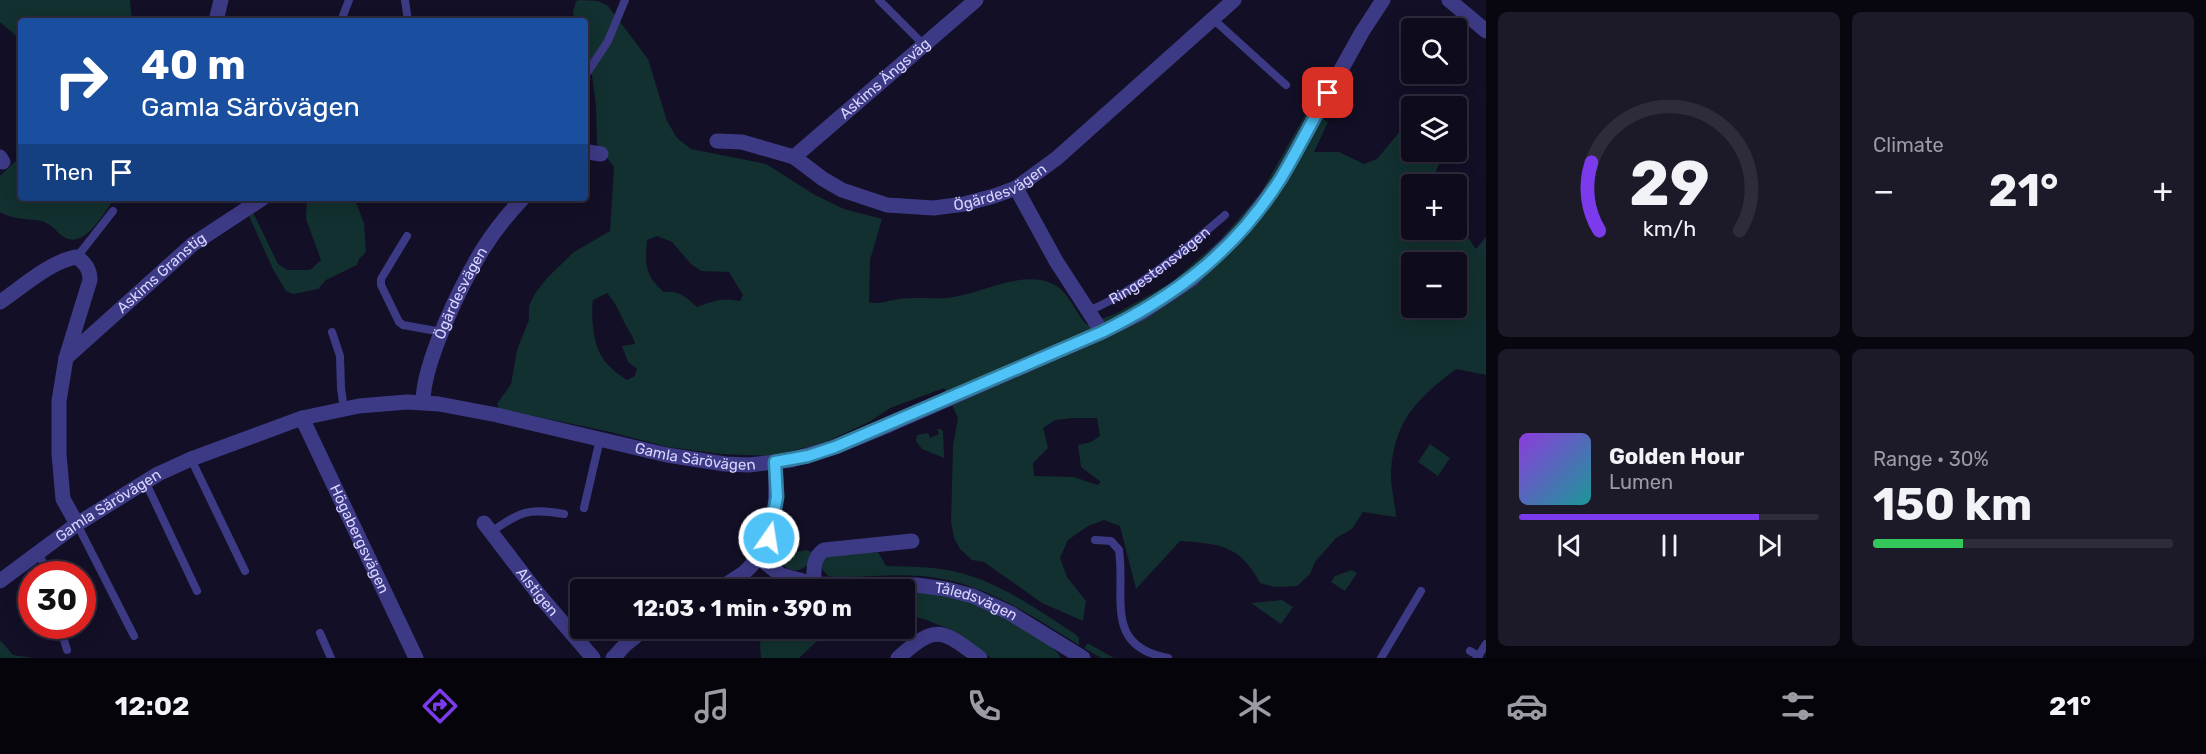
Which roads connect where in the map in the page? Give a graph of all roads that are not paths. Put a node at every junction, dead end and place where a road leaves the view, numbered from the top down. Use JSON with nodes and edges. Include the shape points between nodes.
{"nodes":[{"id":1,"x":221,"y":0,"type":"edge"},
{"id":2,"x":348,"y":0,"type":"edge"},
{"id":3,"x":405,"y":0,"type":"edge"},
{"id":4,"x":625,"y":0,"type":"edge"},
{"id":5,"x":879,"y":0,"type":"edge"},
{"id":6,"x":976,"y":0,"type":"edge"},
{"id":7,"x":1234,"y":0,"type":"edge"},
{"id":8,"x":1383,"y":0,"type":"edge"},
{"id":9,"x":1449,"y":0,"type":"edge"},
{"id":10,"x":217,"y":18,"type":"edge"},
{"id":11,"x":342,"y":18,"type":"edge"},
{"id":12,"x":408,"y":18,"type":"edge"},
{"id":13,"x":1213,"y":19,"type":"junction"},
{"id":14,"x":1486,"y":31,"type":"edge"},
{"id":15,"x":924,"y":45,"type":"junction"},
{"id":16,"x":588,"y":71,"type":"edge"},
{"id":17,"x":1286,"y":85,"type":"dead end"},
{"id":18,"x":717,"y":141,"type":"dead end"},
{"id":19,"x":588,"y":152,"type":"edge"},
{"id":20,"x":601,"y":154,"type":"dead end"},
{"id":21,"x":794,"y":157,"type":"junction"},
{"id":22,"x":1017,"y":188,"type":"junction"},
{"id":23,"x":258,"y":201,"type":"edge"},
{"id":24,"x":520,"y":201,"type":"edge"},
{"id":25,"x":113,"y":211,"type":"dead end"},
{"id":26,"x":1225,"y":215,"type":"dead end"},
{"id":27,"x":407,"y":236,"type":"dead end"},
{"id":28,"x":77,"y":256,"type":"junction"},
{"id":29,"x":0,"y":302,"type":"edge"},
{"id":30,"x":1089,"y":311,"type":"junction"},
{"id":31,"x":333,"y":332,"type":"dead end"},
{"id":32,"x":442,"y":332,"type":"junction"},
{"id":33,"x":1102,"y":332,"type":"junction"},
{"id":34,"x":66,"y":358,"type":"junction"},
{"id":35,"x":423,"y":402,"type":"junction"},
{"id":36,"x":344,"y":409,"type":"junction"},
{"id":37,"x":302,"y":418,"type":"junction"},
{"id":38,"x":600,"y":439,"type":"junction"},
{"id":39,"x":191,"y":459,"type":"junction"},
{"id":40,"x":775,"y":462,"type":"junction"},
{"id":41,"x":145,"y":481,"type":"junction"},
{"id":42,"x":584,"y":508,"type":"dead end"},
{"id":43,"x":564,"y":514,"type":"dead end"},
{"id":44,"x":77,"y":524,"type":"junction"},
{"id":45,"x":487,"y":528,"type":"joint"},
{"id":46,"x":1095,"y":540,"type":"dead end"},
{"id":47,"x":912,"y":542,"type":"dead end"},
{"id":48,"x":38,"y":554,"type":"junction"},
{"id":49,"x":758,"y":557,"type":"junction"},
{"id":50,"x":42,"y":561,"type":"edge"},
{"id":51,"x":246,"y":571,"type":"dead end"},
{"id":52,"x":734,"y":579,"type":"edge"},
{"id":53,"x":791,"y":579,"type":"edge"},
{"id":54,"x":814,"y":579,"type":"edge"},
{"id":55,"x":0,"y":581,"type":"edge"},
{"id":56,"x":915,"y":586,"type":"edge"},
{"id":57,"x":197,"y":591,"type":"dead end"},
{"id":58,"x":1421,"y":591,"type":"dead end"},
{"id":59,"x":320,"y":633,"type":"dead end"},
{"id":60,"x":134,"y":636,"type":"dead end"},
{"id":61,"x":64,"y":639,"type":"edge"},
{"id":62,"x":632,"y":639,"type":"edge"},
{"id":63,"x":1486,"y":644,"type":"edge"},
{"id":64,"x":67,"y":650,"type":"dead end"},
{"id":65,"x":1470,"y":651,"type":"dead end"},
{"id":66,"x":1069,"y":654,"type":"edge"},
{"id":67,"x":414,"y":657,"type":"edge"},
{"id":68,"x":1478,"y":657,"type":"edge"},
{"id":69,"x":331,"y":658,"type":"edge"},
{"id":70,"x":593,"y":658,"type":"edge"},
{"id":71,"x":613,"y":658,"type":"edge"},
{"id":72,"x":898,"y":658,"type":"edge"},
{"id":73,"x":980,"y":658,"type":"edge"},
{"id":74,"x":1083,"y":658,"type":"edge"},
{"id":75,"x":1168,"y":658,"type":"edge"},
{"id":76,"x":1381,"y":658,"type":"edge"}],
"edges":[{"from":1,"to":10,"type":"street"},
{"from":2,"to":11,"type":"lane"},
{"from":3,"to":12,"type":"lane"},
{"from":4,"to":16,"type":"lane","via":[[608,41]]},
{"from":5,"to":15,"type":"lane"},
{"from":6,"to":15,"type":"street","name":"Askims Ängsväg"},
{"from":7,"to":13,"type":"street","name":"Ögärdesvägen"},
{"from":8,"to":33,"type":"street","name":"Gamla Särövägen","via":[[1280,180],[1243,229],[1192,279],[1141,313]]},
{"from":9,"to":14,"type":"street"},
{"from":13,"to":17,"type":"lane"},
{"from":13,"to":22,"type":"street","name":"Ögärdesvägen","via":[[1057,158]]},
{"from":15,"to":21,"type":"street","name":"Askims Ängsväg"},
{"from":18,"to":21,"type":"street","name":"Ögärdesvägen","via":[[742,142]]},
{"from":19,"to":20,"type":"street"},
{"from":21,"to":22,"type":"street","name":"Ögärdesvägen","via":[[842,190],[889,206],[949,207]]},
{"from":22,"to":30,"type":"street","name":"Ringestensvägen","via":[[1056,261]]},
{"from":23,"to":34,"type":"street","name":"Askims Granstig","via":[[193,244]]},
{"from":24,"to":32,"type":"street","name":"Ögärdesvägen","via":[[483,249]]},
{"from":25,"to":28,"type":"lane"},
{"from":26,"to":30,"type":"lane","name":"Ringestensvägen","via":[[1156,273]]},
{"from":27,"to":32,"type":"lane","via":[[381,285],[399,322]]},
{"from":28,"to":29,"type":"street","via":[[54,265]]},
{"from":28,"to":34,"type":"street","via":[[88,268],[90,280]]},
{"from":30,"to":33,"type":"street","name":"Ringestensvägen"},
{"from":31,"to":36,"type":"lane","via":[[342,367]]},
{"from":32,"to":35,"type":"street","name":"Ögärdesvägen","via":[[429,366]]},
{"from":33,"to":40,"type":"street","name":"Gamla Särövägen","via":[[835,447]]},
{"from":34,"to":44,"type":"street","via":[[59,401],[59,454],[63,499]]},
{"from":35,"to":36,"type":"street","name":"Gamla Särövägen"},
{"from":35,"to":38,"type":"street","name":"Gamla Särövägen"},
{"from":36,"to":37,"type":"street","name":"Gamla Särövägen"},
{"from":37,"to":39,"type":"street","name":"Gamla Särövägen"},
{"from":37,"to":67,"type":"street","name":"Högabergsvägen"},
{"from":38,"to":40,"type":"street","name":"Gamla Särövägen","via":[[703,462]]},
{"from":38,"to":42,"type":"lane"},
{"from":39,"to":41,"type":"street","name":"Gamla Särövägen"},
{"from":39,"to":51,"type":"lane"},
{"from":40,"to":49,"type":"street","via":[[775,513],[769,538]]},
{"from":41,"to":44,"type":"street","name":"Gamla Särövägen"},
{"from":41,"to":57,"type":"lane"},
{"from":43,"to":45,"type":"lane","via":[[533,510]]},
{"from":44,"to":48,"type":"street","name":"Gamla Särövägen"},
{"from":44,"to":60,"type":"lane"},
{"from":45,"to":70,"type":"street","name":"Alstigen"},
{"from":46,"to":75,"type":"lane","via":[[1111,541],[1119,550],[1121,600],[1129,638],[1140,649]]},
{"from":47,"to":54,"type":"street","via":[[824,550],[815,560]]},
{"from":48,"to":50,"type":"lane"},
{"from":48,"to":55,"type":"street","name":"Gamla Särövägen"},
{"from":49,"to":52,"type":"street"},
{"from":49,"to":53,"type":"street","name":"Tåledsvägen"},
{"from":56,"to":66,"type":"street","name":"Tåledsvägen","via":[[973,596],[1010,613]]},
{"from":58,"to":76,"type":"lane"},
{"from":59,"to":69,"type":"lane"},
{"from":61,"to":64,"type":"lane"},
{"from":62,"to":71,"type":"street"},
{"from":63,"to":68,"type":"lane"},
{"from":65,"to":68,"type":"lane"},
{"from":66,"to":74,"type":"street","name":"Tåledsvägen"},
{"from":72,"to":73,"type":"street","via":[[935,633],[951,637]]}]}
